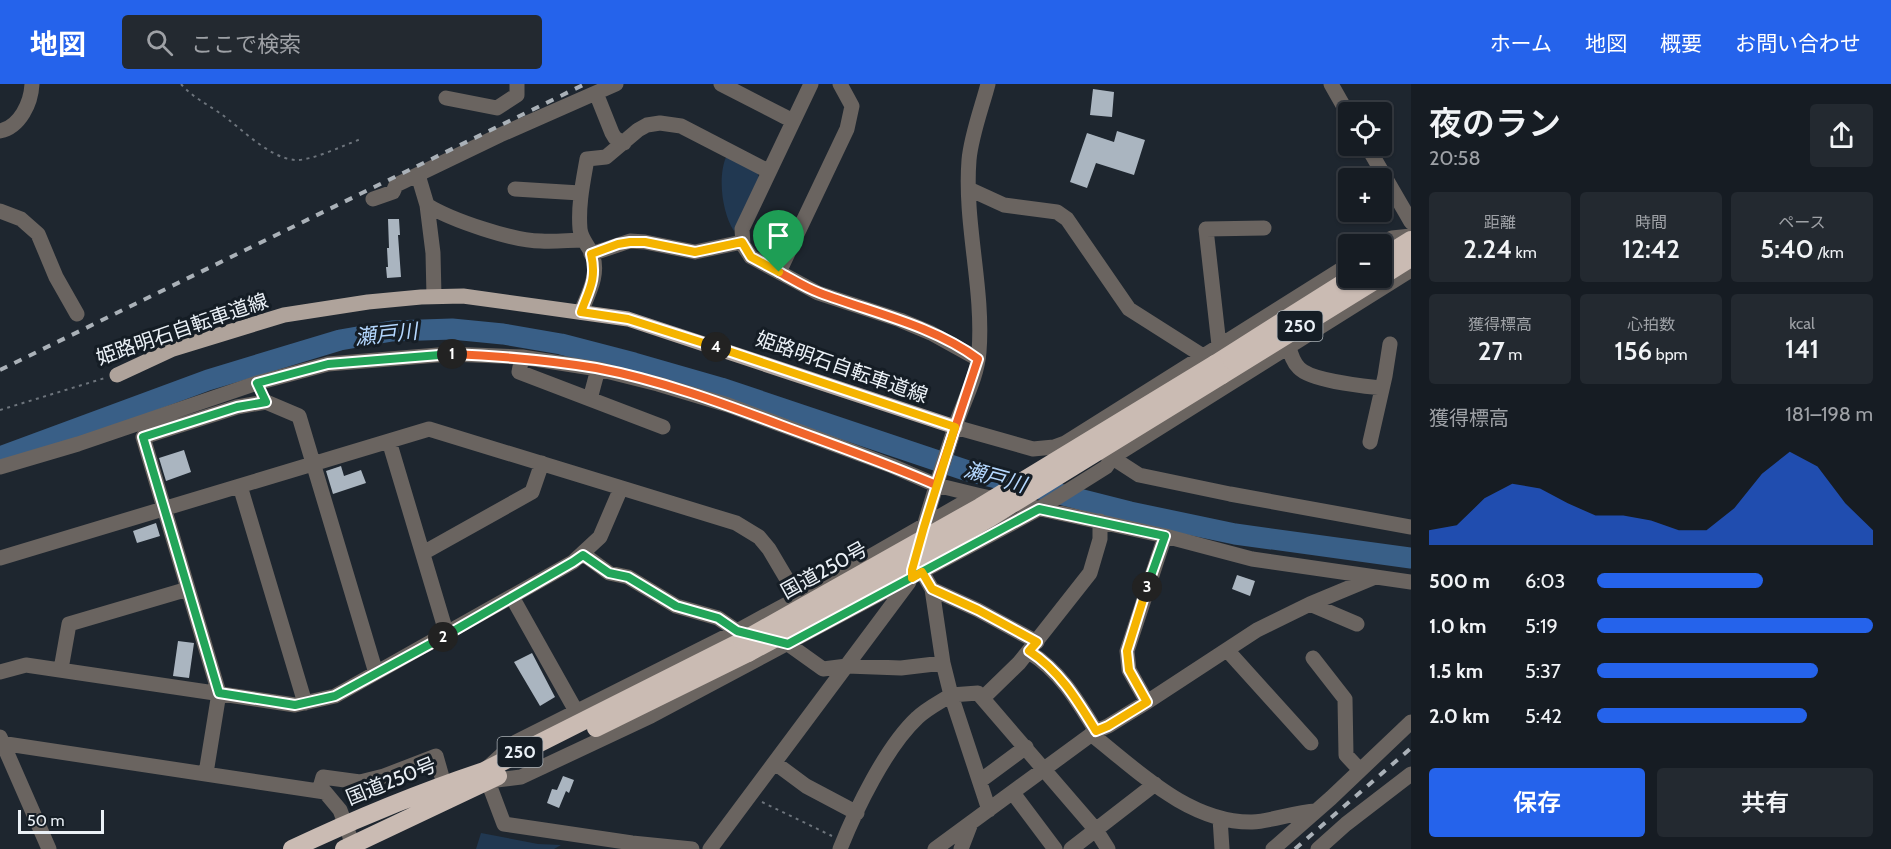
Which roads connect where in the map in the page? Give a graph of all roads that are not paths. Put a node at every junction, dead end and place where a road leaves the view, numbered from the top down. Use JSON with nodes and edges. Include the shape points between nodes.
{"nodes":[{"id":1,"x":32,"y":84,"type":"edge"},
{"id":2,"x":517,"y":84,"type":"edge"},
{"id":3,"x":616,"y":84,"type":"edge"},
{"id":4,"x":721,"y":84,"type":"edge"},
{"id":5,"x":811,"y":84,"type":"edge"},
{"id":6,"x":840,"y":84,"type":"edge"},
{"id":7,"x":988,"y":84,"type":"edge"},
{"id":8,"x":1331,"y":84,"type":"edge"},
{"id":9,"x":596,"y":93,"type":"junction"},
{"id":10,"x":446,"y":98,"type":"dead end"},
{"id":11,"x":1341,"y":102,"type":"edge"},
{"id":12,"x":793,"y":121,"type":"junction"},
{"id":13,"x":0,"y":131,"type":"edge"},
{"id":14,"x":624,"y":143,"type":"junction"},
{"id":15,"x":1373,"y":156,"type":"edge"},
{"id":16,"x":768,"y":171,"type":"junction"},
{"id":17,"x":418,"y":175,"type":"junction"},
{"id":18,"x":515,"y":189,"type":"dead end"},
{"id":19,"x":969,"y":189,"type":"junction"},
{"id":20,"x":580,"y":193,"type":"junction"},
{"id":21,"x":373,"y":199,"type":"dead end"},
{"id":22,"x":427,"y":205,"type":"junction"},
{"id":23,"x":0,"y":211,"type":"edge"},
{"id":24,"x":1411,"y":222,"type":"edge"},
{"id":25,"x":1264,"y":228,"type":"dead end"},
{"id":26,"x":1392,"y":238,"type":"edge"},
{"id":27,"x":1411,"y":238,"type":"edge"},
{"id":28,"x":583,"y":240,"type":"junction"},
{"id":29,"x":742,"y":242,"type":"junction"},
{"id":30,"x":1392,"y":251,"type":"edge"},
{"id":31,"x":591,"y":254,"type":"junction"},
{"id":32,"x":1411,"y":258,"type":"edge"},
{"id":33,"x":1392,"y":270,"type":"edge"},
{"id":34,"x":1411,"y":270,"type":"edge"},
{"id":35,"x":1338,"y":271,"type":"edge"},
{"id":36,"x":779,"y":272,"type":"junction"},
{"id":37,"x":1338,"y":286,"type":"edge"},
{"id":38,"x":1359,"y":288,"type":"edge"},
{"id":39,"x":434,"y":296,"type":"junction"},
{"id":40,"x":581,"y":312,"type":"junction"},
{"id":41,"x":77,"y":314,"type":"dead end"},
{"id":42,"x":1390,"y":344,"type":"dead end"},
{"id":43,"x":1219,"y":345,"type":"junction"},
{"id":44,"x":1289,"y":347,"type":"junction"},
{"id":45,"x":522,"y":357,"type":"junction"},
{"id":46,"x":978,"y":359,"type":"junction"},
{"id":47,"x":1213,"y":365,"type":"junction"},
{"id":48,"x":598,"y":369,"type":"junction"},
{"id":49,"x":117,"y":375,"type":"road end"},
{"id":50,"x":257,"y":383,"type":"junction"},
{"id":51,"x":1382,"y":388,"type":"junction"},
{"id":52,"x":590,"y":399,"type":"junction"},
{"id":53,"x":266,"y":402,"type":"junction"},
{"id":54,"x":663,"y":427,"type":"dead end"},
{"id":55,"x":954,"y":429,"type":"junction"},
{"id":56,"x":1076,"y":436,"type":"junction"},
{"id":57,"x":389,"y":441,"type":"junction"},
{"id":58,"x":1370,"y":442,"type":"dead end"},
{"id":59,"x":1109,"y":462,"type":"junction"},
{"id":60,"x":542,"y":464,"type":"junction"},
{"id":61,"x":314,"y":465,"type":"junction"},
{"id":62,"x":0,"y":467,"type":"edge"},
{"id":63,"x":936,"y":485,"type":"junction"},
{"id":64,"x":240,"y":486,"type":"junction"},
{"id":65,"x":621,"y":488,"type":"junction"},
{"id":66,"x":977,"y":495,"type":"junction"},
{"id":67,"x":165,"y":508,"type":"junction"},
{"id":68,"x":1039,"y":509,"type":"junction"},
{"id":69,"x":1100,"y":521,"type":"junction"},
{"id":70,"x":924,"y":527,"type":"junction"},
{"id":71,"x":1411,"y":527,"type":"edge"},
{"id":72,"x":1165,"y":536,"type":"junction"},
{"id":73,"x":423,"y":553,"type":"junction"},
{"id":74,"x":583,"y":555,"type":"junction"},
{"id":75,"x":0,"y":558,"type":"edge"},
{"id":76,"x":917,"y":575,"type":"junction"},
{"id":77,"x":1375,"y":577,"type":"junction"},
{"id":78,"x":1411,"y":582,"type":"edge"},
{"id":79,"x":188,"y":589,"type":"junction"},
{"id":80,"x":932,"y":589,"type":"junction"},
{"id":81,"x":512,"y":597,"type":"junction"},
{"id":82,"x":798,"y":598,"type":"junction"},
{"id":83,"x":1310,"y":604,"type":"junction"},
{"id":84,"x":1357,"y":624,"type":"dead end"},
{"id":85,"x":447,"y":635,"type":"junction"},
{"id":86,"x":742,"y":642,"type":"junction"},
{"id":87,"x":788,"y":644,"type":"junction"},
{"id":88,"x":1033,"y":647,"type":"junction"},
{"id":89,"x":1227,"y":650,"type":"junction"},
{"id":90,"x":1313,"y":658,"type":"dead end"},
{"id":91,"x":943,"y":663,"type":"junction"},
{"id":92,"x":847,"y":666,"type":"junction"},
{"id":93,"x":61,"y":669,"type":"junction"},
{"id":94,"x":0,"y":672,"type":"edge"},
{"id":95,"x":376,"y":673,"type":"junction"},
{"id":96,"x":219,"y":693,"type":"junction"},
{"id":97,"x":951,"y":695,"type":"junction"},
{"id":98,"x":983,"y":698,"type":"junction"},
{"id":99,"x":1147,"y":702,"type":"junction"},
{"id":100,"x":305,"y":703,"type":"junction"},
{"id":101,"x":576,"y":711,"type":"junction"},
{"id":102,"x":1411,"y":722,"type":"edge"},
{"id":103,"x":1093,"y":732,"type":"junction"},
{"id":104,"x":1,"y":741,"type":"edge"},
{"id":105,"x":1311,"y":743,"type":"dead end"},
{"id":106,"x":1026,"y":747,"type":"junction"},
{"id":107,"x":775,"y":763,"type":"junction"},
{"id":108,"x":1046,"y":769,"type":"junction"},
{"id":109,"x":1359,"y":770,"type":"junction"},
{"id":110,"x":206,"y":774,"type":"junction"},
{"id":111,"x":1411,"y":774,"type":"edge"},
{"id":112,"x":486,"y":776,"type":"junction"},
{"id":113,"x":980,"y":781,"type":"junction"},
{"id":114,"x":444,"y":784,"type":"junction"},
{"id":115,"x":1155,"y":784,"type":"junction"},
{"id":116,"x":319,"y":791,"type":"junction"},
{"id":117,"x":1013,"y":793,"type":"junction"},
{"id":118,"x":989,"y":810,"type":"junction"},
{"id":119,"x":1316,"y":811,"type":"junction"},
{"id":120,"x":857,"y":813,"type":"junction"},
{"id":121,"x":1220,"y":818,"type":"junction"},
{"id":122,"x":971,"y":823,"type":"junction"},
{"id":123,"x":345,"y":824,"type":"junction"},
{"id":124,"x":1096,"y":830,"type":"junction"},
{"id":125,"x":841,"y":845,"type":"edge"},
{"id":126,"x":632,"y":846,"type":"edge"},
{"id":127,"x":348,"y":847,"type":"edge"},
{"id":128,"x":49,"y":849,"type":"edge"},
{"id":129,"x":292,"y":849,"type":"edge"},
{"id":130,"x":692,"y":849,"type":"edge"},
{"id":131,"x":710,"y":849,"type":"edge"},
{"id":132,"x":935,"y":849,"type":"edge"},
{"id":133,"x":962,"y":849,"type":"edge"},
{"id":134,"x":1055,"y":849,"type":"edge"},
{"id":135,"x":1071,"y":849,"type":"edge"},
{"id":136,"x":1108,"y":849,"type":"edge"},
{"id":137,"x":1222,"y":849,"type":"edge"},
{"id":138,"x":1273,"y":849,"type":"edge"},
{"id":139,"x":1318,"y":849,"type":"edge"}],
"edges":[{"from":1,"to":13,"type":"street","via":[[24,113]]},
{"from":2,"to":10,"type":"street","via":[[517,95],[497,108]]},
{"from":3,"to":9,"type":"street"},
{"from":4,"to":12,"type":"street"},
{"from":5,"to":12,"type":"street"},
{"from":6,"to":36,"type":"street","via":[[852,106],[851,118]]},
{"from":7,"to":19,"type":"street","via":[[969,158]]},
{"from":8,"to":11,"type":"street"},
{"from":9,"to":14,"type":"street","via":[[612,133]]},
{"from":9,"to":17,"type":"street"},
{"from":12,"to":16,"type":"street"},
{"from":14,"to":16,"type":"street","via":[[647,125],[681,126]]},
{"from":14,"to":20,"type":"street","via":[[606,157],[587,159]]},
{"from":15,"to":24,"type":"street"},
{"from":16,"to":29,"type":"street","via":[[742,229]]},
{"from":17,"to":21,"type":"street","via":[[396,185],[393,192]]},
{"from":17,"to":22,"type":"street"},
{"from":18,"to":20,"type":"street"},
{"from":19,"to":46,"type":"street","via":[[981,317]]},
{"from":19,"to":47,"type":"street","via":[[1004,205],[1057,212],[1067,219],[1130,309]]},
{"from":20,"to":28,"type":"street"},
{"from":22,"to":28,"type":"street","via":[[467,222],[531,240]]},
{"from":22,"to":39,"type":"street"},
{"from":23,"to":41,"type":"street","via":[[21,219],[38,234]]},
{"from":25,"to":43,"type":"street","via":[[1206,230]]},
{"from":26,"to":27,"type":"street"},
{"from":27,"to":30,"type":"highway"},
{"from":28,"to":31,"type":"street"},
{"from":29,"to":31,"type":"street","via":[[695,252],[630,242]]},
{"from":29,"to":36,"type":"street","via":[[751,257]]},
{"from":31,"to":40,"type":"street","via":[[593,284]]},
{"from":32,"to":33,"type":"highway","name":"国道250号","number":"250"},
{"from":34,"to":44,"type":"street"},
{"from":35,"to":43,"type":"street"},
{"from":36,"to":46,"type":"street","via":[[818,292],[931,333]]},
{"from":37,"to":47,"type":"highway","name":"国道250号","number":"250"},
{"from":38,"to":47,"type":"highway","name":"国道250号","number":"250"},
{"from":39,"to":40,"type":"main road","name":"姫路明石自転車道線","via":[[463,296]]},
{"from":39,"to":49,"type":"main road","name":"姫路明石自転車道線","via":[[284,315],[173,349]]},
{"from":40,"to":55,"type":"main road","name":"姫路明石自転車道線","via":[[628,319]]},
{"from":42,"to":51,"type":"street"},
{"from":43,"to":47,"type":"street"},
{"from":44,"to":51,"type":"street","via":[[1300,370],[1337,383]]},
{"from":44,"to":59,"type":"street"},
{"from":45,"to":48,"type":"street"},
{"from":45,"to":50,"type":"street","via":[[450,354],[328,364]]},
{"from":45,"to":52,"type":"street","via":[[519,372]]},
{"from":46,"to":55,"type":"street"},
{"from":47,"to":56,"type":"street"},
{"from":47,"to":86,"type":"highway","name":"国道250号","number":"250","bridge":true,"via":[[980,507]]},
{"from":48,"to":52,"type":"street"},
{"from":48,"to":63,"type":"street","via":[[728,405]]},
{"from":50,"to":53,"type":"street"},
{"from":50,"to":62,"type":"street"},
{"from":51,"to":58,"type":"street"},
{"from":52,"to":54,"type":"street"},
{"from":53,"to":61,"type":"street","via":[[299,416]]},
{"from":53,"to":67,"type":"street","via":[[237,407],[143,437]]},
{"from":55,"to":56,"type":"street","via":[[1042,449]]},
{"from":55,"to":63,"type":"street"},
{"from":56,"to":59,"type":"street"},
{"from":57,"to":60,"type":"street","via":[[429,429]]},
{"from":57,"to":61,"type":"street"},
{"from":57,"to":73,"type":"street"},
{"from":59,"to":68,"type":"street"},
{"from":59,"to":71,"type":"street","via":[[1139,475]]},
{"from":60,"to":65,"type":"street"},
{"from":60,"to":73,"type":"street","via":[[532,492]]},
{"from":61,"to":64,"type":"street"},
{"from":61,"to":95,"type":"street"},
{"from":63,"to":66,"type":"street"},
{"from":63,"to":70,"type":"street"},
{"from":64,"to":67,"type":"street"},
{"from":64,"to":100,"type":"street"},
{"from":65,"to":74,"type":"street","via":[[600,537]]},
{"from":65,"to":82,"type":"street","via":[[736,523],[759,537]]},
{"from":66,"to":68,"type":"street"},
{"from":66,"to":70,"type":"street"},
{"from":67,"to":75,"type":"street"},
{"from":67,"to":79,"type":"street"},
{"from":68,"to":69,"type":"street"},
{"from":68,"to":76,"type":"street"},
{"from":69,"to":72,"type":"street"},
{"from":69,"to":88,"type":"street","via":[[1100,539],[1090,573]]},
{"from":70,"to":76,"type":"street","via":[[912,570]]},
{"from":70,"to":82,"type":"street"},
{"from":72,"to":77,"type":"street","via":[[1252,559]]},
{"from":72,"to":99,"type":"street","via":[[1127,651],[1129,670]]},
{"from":73,"to":85,"type":"street"},
{"from":74,"to":81,"type":"street"},
{"from":74,"to":86,"type":"street","via":[[609,573],[628,577],[676,606],[718,618]]},
{"from":76,"to":80,"type":"street"},
{"from":76,"to":87,"type":"street"},
{"from":76,"to":92,"type":"street"},
{"from":77,"to":78,"type":"street"},
{"from":77,"to":83,"type":"street"},
{"from":79,"to":93,"type":"street","via":[[69,624]]},
{"from":79,"to":96,"type":"street"},
{"from":80,"to":88,"type":"street","via":[[978,610]]},
{"from":80,"to":91,"type":"street"},
{"from":81,"to":85,"type":"street"},
{"from":81,"to":101,"type":"street"},
{"from":82,"to":86,"type":"street"},
{"from":83,"to":84,"type":"street"},
{"from":83,"to":89,"type":"street"},
{"from":85,"to":95,"type":"street"},
{"from":86,"to":87,"type":"street"},
{"from":86,"to":101,"type":"street"},
{"from":86,"to":112,"type":"highway","name":"国道250号","number":"250"},
{"from":87,"to":92,"type":"street","via":[[824,669]]},
{"from":87,"to":112,"type":"street","via":[[651,716],[521,777]]},
{"from":88,"to":98,"type":"street"},
{"from":88,"to":103,"type":"street","via":[[1067,684]]},
{"from":89,"to":99,"type":"street"},
{"from":89,"to":105,"type":"street"},
{"from":90,"to":109,"type":"street","via":[[1345,699],[1346,755]]},
{"from":91,"to":92,"type":"street","via":[[901,668]]},
{"from":91,"to":97,"type":"street"},
{"from":92,"to":107,"type":"street"},
{"from":93,"to":94,"type":"street","via":[[26,664]]},
{"from":93,"to":96,"type":"street"},
{"from":95,"to":100,"type":"street","via":[[335,696]]},
{"from":96,"to":100,"type":"street","via":[[295,705]]},
{"from":96,"to":110,"type":"street"},
{"from":97,"to":98,"type":"street","via":[[978,693]]},
{"from":97,"to":113,"type":"street"},
{"from":97,"to":120,"type":"street","via":[[919,716],[898,737]]},
{"from":98,"to":106,"type":"street"},
{"from":99,"to":103,"type":"street"},
{"from":101,"to":112,"type":"street","via":[[516,741]]},
{"from":102,"to":109,"type":"street"},
{"from":103,"to":108,"type":"street"},
{"from":103,"to":115,"type":"street"},
{"from":104,"to":110,"type":"street"},
{"from":104,"to":128,"type":"street"},
{"from":106,"to":108,"type":"street"},
{"from":106,"to":113,"type":"street"},
{"from":107,"to":120,"type":"street","via":[[806,786]]},
{"from":107,"to":131,"type":"street"},
{"from":108,"to":117,"type":"street"},
{"from":108,"to":124,"type":"street"},
{"from":109,"to":119,"type":"street"},
{"from":110,"to":116,"type":"street"},
{"from":111,"to":139,"type":"street"},
{"from":112,"to":114,"type":"highway","name":"国道250号","number":"250"},
{"from":112,"to":126,"type":"street","via":[[504,824]]},
{"from":112,"to":127,"type":"highway","name":"国道250号","number":"250"},
{"from":113,"to":118,"type":"street"},
{"from":114,"to":116,"type":"street","via":[[436,756],[360,782],[323,777]]},
{"from":114,"to":123,"type":"highway","name":"国道250号","number":"250"},
{"from":115,"to":121,"type":"street","via":[[1180,801]]},
{"from":115,"to":124,"type":"street"},
{"from":116,"to":123,"type":"street","via":[[325,792],[340,810]]},
{"from":117,"to":118,"type":"street"},
{"from":117,"to":134,"type":"street"},
{"from":118,"to":122,"type":"street"},
{"from":119,"to":121,"type":"street","via":[[1253,822]]},
{"from":119,"to":138,"type":"street"},
{"from":120,"to":125,"type":"street"},
{"from":121,"to":137,"type":"street"},
{"from":122,"to":132,"type":"street"},
{"from":122,"to":133,"type":"street"},
{"from":123,"to":127,"type":"street"},
{"from":123,"to":129,"type":"highway","name":"国道250号","number":"250"},
{"from":124,"to":135,"type":"street"},
{"from":124,"to":136,"type":"street"},
{"from":126,"to":130,"type":"street"}]}
